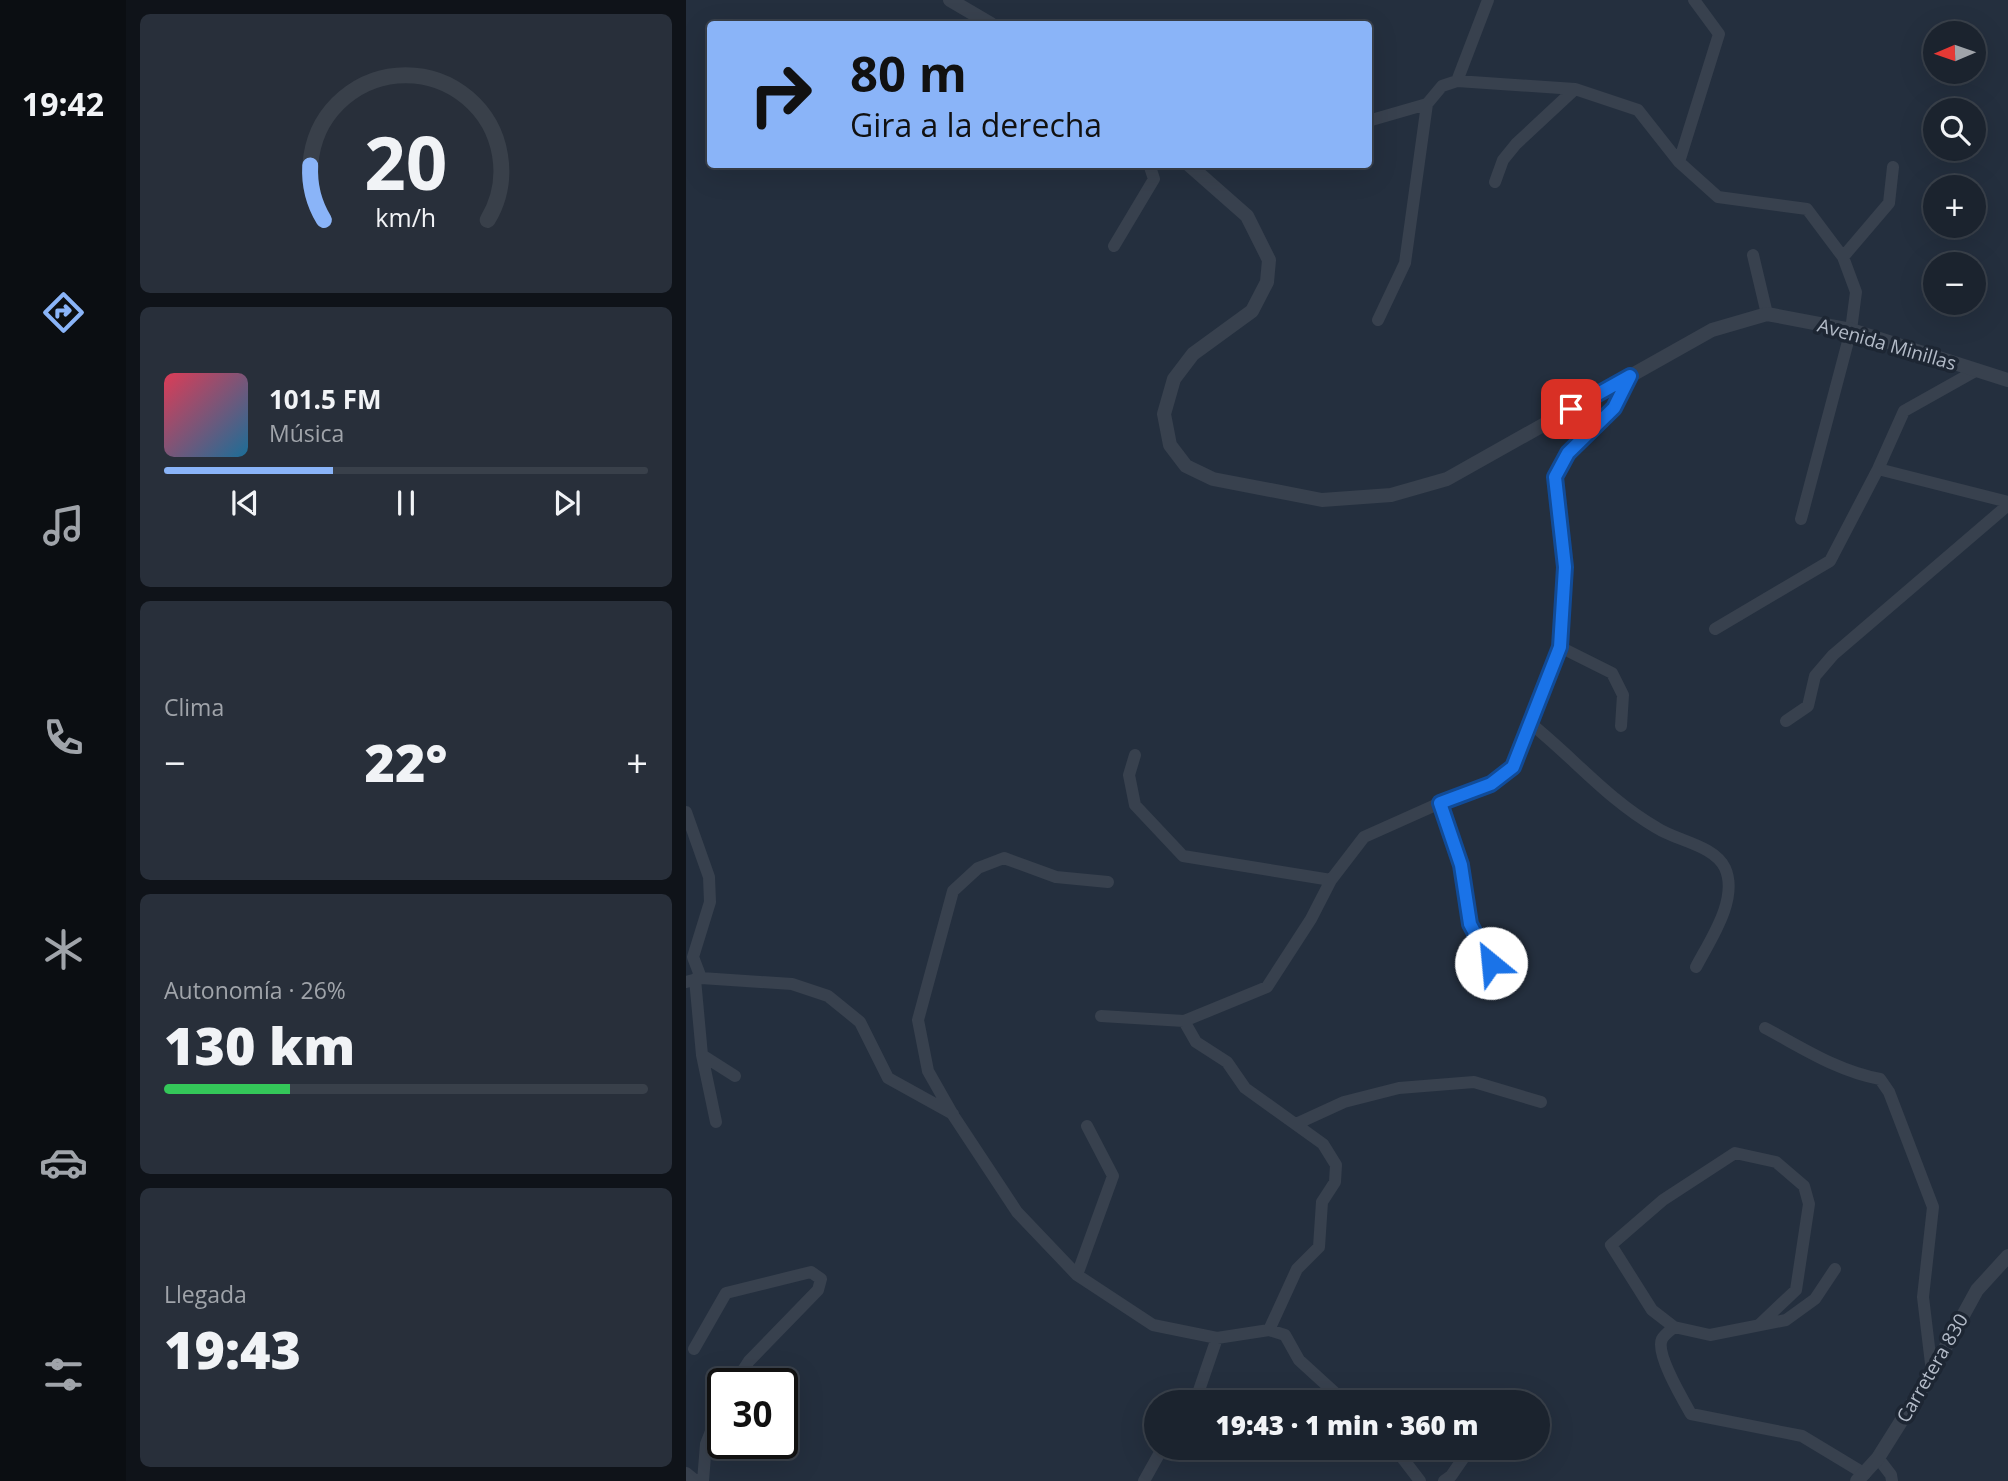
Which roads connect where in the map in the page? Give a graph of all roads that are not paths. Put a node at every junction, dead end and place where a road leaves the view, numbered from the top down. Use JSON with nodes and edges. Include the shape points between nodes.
{"nodes":[{"id":1,"x":950,"y":0,"type":"edge"},
{"id":2,"x":1488,"y":0,"type":"edge"},
{"id":3,"x":1694,"y":0,"type":"edge"},
{"id":4,"x":986,"y":21,"type":"edge"},
{"id":5,"x":1457,"y":80,"type":"junction"},
{"id":6,"x":1575,"y":89,"type":"junction"},
{"id":7,"x":1427,"y":104,"type":"junction"},
{"id":8,"x":1372,"y":120,"type":"edge"},
{"id":9,"x":1679,"y":162,"type":"junction"},
{"id":10,"x":1893,"y":167,"type":"dead end"},
{"id":11,"x":1150,"y":168,"type":"edge"},
{"id":12,"x":1193,"y":168,"type":"edge"},
{"id":13,"x":1495,"y":182,"type":"dead end"},
{"id":14,"x":1114,"y":246,"type":"dead end"},
{"id":15,"x":1753,"y":255,"type":"dead end"},
{"id":16,"x":1843,"y":257,"type":"junction"},
{"id":17,"x":1766,"y":314,"type":"junction"},
{"id":18,"x":1378,"y":320,"type":"dead end"},
{"id":19,"x":1851,"y":330,"type":"junction"},
{"id":20,"x":1977,"y":370,"type":"junction"},
{"id":21,"x":1630,"y":376,"type":"junction"},
{"id":22,"x":2008,"y":380,"type":"edge"},
{"id":23,"x":1878,"y":469,"type":"junction"},
{"id":24,"x":2008,"y":504,"type":"edge"},
{"id":25,"x":1801,"y":519,"type":"dead end"},
{"id":26,"x":1716,"y":629,"type":"dead end"},
{"id":27,"x":1560,"y":647,"type":"junction"},
{"id":28,"x":1786,"y":721,"type":"dead end"},
{"id":29,"x":1530,"y":723,"type":"junction"},
{"id":30,"x":1621,"y":726,"type":"dead end"},
{"id":31,"x":1135,"y":755,"type":"dead end"},
{"id":32,"x":1440,"y":803,"type":"junction"},
{"id":33,"x":686,"y":812,"type":"edge"},
{"id":34,"x":1331,"y":880,"type":"junction"},
{"id":35,"x":1108,"y":882,"type":"dead end"},
{"id":36,"x":1491,"y":963,"type":"dead end"},
{"id":37,"x":1696,"y":967,"type":"dead end"},
{"id":38,"x":694,"y":980,"type":"edge"},
{"id":39,"x":1101,"y":1016,"type":"dead end"},
{"id":40,"x":1184,"y":1021,"type":"junction"},
{"id":41,"x":1765,"y":1028,"type":"dead end"},
{"id":42,"x":702,"y":1055,"type":"junction"},
{"id":43,"x":735,"y":1076,"type":"dead end"},
{"id":44,"x":1541,"y":1102,"type":"dead end"},
{"id":45,"x":953,"y":1115,"type":"junction"},
{"id":46,"x":716,"y":1122,"type":"dead end"},
{"id":47,"x":1296,"y":1124,"type":"junction"},
{"id":48,"x":1087,"y":1126,"type":"dead end"},
{"id":49,"x":2008,"y":1256,"type":"edge"},
{"id":50,"x":1835,"y":1269,"type":"dead end"},
{"id":51,"x":1077,"y":1275,"type":"junction"},
{"id":52,"x":1760,"y":1324,"type":"junction"},
{"id":53,"x":1674,"y":1327,"type":"junction"},
{"id":54,"x":1269,"y":1330,"type":"junction"},
{"id":55,"x":1217,"y":1338,"type":"junction"},
{"id":56,"x":694,"y":1349,"type":"dead end"},
{"id":57,"x":744,"y":1368,"type":"edge"},
{"id":58,"x":1932,"y":1372,"type":"junction"},
{"id":59,"x":1199,"y":1390,"type":"edge"},
{"id":60,"x":1332,"y":1390,"type":"edge"},
{"id":61,"x":707,"y":1441,"type":"edge"},
{"id":62,"x":1878,"y":1458,"type":"junction"},
{"id":63,"x":1156,"y":1460,"type":"edge"},
{"id":64,"x":1404,"y":1460,"type":"edge"},
{"id":65,"x":1462,"y":1460,"type":"edge"},
{"id":66,"x":686,"y":1473,"type":"edge"},
{"id":67,"x":1861,"y":1477,"type":"edge"},
{"id":68,"x":696,"y":1481,"type":"edge"},
{"id":69,"x":703,"y":1481,"type":"edge"},
{"id":70,"x":1144,"y":1481,"type":"edge"},
{"id":71,"x":1420,"y":1481,"type":"edge"},
{"id":72,"x":1444,"y":1481,"type":"edge"},
{"id":73,"x":1892,"y":1481,"type":"edge"}],
"edges":[{"from":1,"to":4,"type":"street"},
{"from":2,"to":5,"type":"street"},
{"from":3,"to":9,"type":"street","via":[[1719,34]]},
{"from":5,"to":6,"type":"street"},
{"from":5,"to":7,"type":"street","via":[[1442,86]]},
{"from":6,"to":9,"type":"street","via":[[1638,110]]},
{"from":6,"to":13,"type":"street","via":[[1503,160]]},
{"from":7,"to":8,"type":"street"},
{"from":7,"to":18,"type":"street","via":[[1405,262]]},
{"from":9,"to":16,"type":"street","via":[[1718,197],[1807,209]]},
{"from":10,"to":16,"type":"street","via":[[1889,203]]},
{"from":11,"to":14,"type":"street","via":[[1154,179]]},
{"from":12,"to":21,"type":"street","name":"Avenida Minillas","via":[[1247,216],[1269,260],[1268,282],[1252,311],[1193,355],[1174,379],[1164,414],[1170,445],[1186,466],[1213,479],[1322,500],[1391,495],[1447,479]]},
{"from":15,"to":17,"type":"street"},
{"from":16,"to":19,"type":"street","via":[[1856,292]]},
{"from":17,"to":19,"type":"street","name":"Avenida Minillas"},
{"from":17,"to":21,"type":"street","name":"Avenida Minillas","via":[[1712,330]]},
{"from":19,"to":20,"type":"street","name":"Avenida Minillas"},
{"from":19,"to":25,"type":"street"},
{"from":20,"to":22,"type":"street","name":"Avenida Minillas"},
{"from":20,"to":23,"type":"street","via":[[1904,411]]},
{"from":21,"to":27,"type":"street","via":[[1614,408],[1568,453],[1555,477],[1565,567]]},
{"from":23,"to":24,"type":"street"},
{"from":23,"to":26,"type":"street","via":[[1830,561]]},
{"from":24,"to":28,"type":"street","via":[[1833,655],[1815,676],[1808,706]]},
{"from":27,"to":29,"type":"street"},
{"from":27,"to":30,"type":"street","via":[[1612,673],[1623,695]]},
{"from":29,"to":32,"type":"street","via":[[1513,767],[1491,784]]},
{"from":29,"to":37,"type":"street","via":[[1634,815],[1713,853],[1724,868],[1728,887],[1722,919]]},
{"from":31,"to":34,"type":"street","via":[[1129,775],[1135,804],[1183,856]]},
{"from":32,"to":34,"type":"street","via":[[1364,837]]},
{"from":32,"to":36,"type":"street","via":[[1461,865],[1470,924]]},
{"from":33,"to":38,"type":"street","via":[[709,877],[710,902],[693,957]]},
{"from":34,"to":40,"type":"street","via":[[1266,987]]},
{"from":35,"to":45,"type":"street","via":[[1056,877],[1004,858],[978,867],[953,891],[918,1020],[928,1071]]},
{"from":38,"to":42,"type":"street"},
{"from":38,"to":45,"type":"street","via":[[792,984],[828,996],[860,1022],[888,1078]]},
{"from":39,"to":40,"type":"street"},
{"from":40,"to":47,"type":"street","via":[[1196,1042],[1227,1062],[1245,1088]]},
{"from":41,"to":58,"type":"street","via":[[1820,1059],[1880,1079],[1889,1092],[1933,1207],[1923,1297]]},
{"from":42,"to":43,"type":"street"},
{"from":42,"to":46,"type":"street"},
{"from":44,"to":47,"type":"street","via":[[1474,1082],[1399,1088],[1344,1102]]},
{"from":45,"to":51,"type":"street","via":[[1017,1212]]},
{"from":47,"to":54,"type":"street","via":[[1323,1144],[1336,1165],[1335,1182],[1322,1202],[1320,1247],[1297,1269]]},
{"from":48,"to":51,"type":"street","via":[[1113,1176]]},
{"from":49,"to":58,"type":"street","name":"Carretera 830","via":[[1977,1290]]},
{"from":50,"to":52,"type":"street","via":[[1815,1299],[1796,1313],[1786,1320]]},
{"from":51,"to":55,"type":"street","via":[[1153,1325]]},
{"from":52,"to":53,"type":"street","via":[[1710,1335]]},
{"from":52,"to":53,"type":"street","via":[[1796,1290],[1809,1204],[1804,1186],[1776,1162],[1735,1153],[1662,1200],[1611,1245],[1652,1310]]},
{"from":53,"to":67,"type":"street","via":[[1662,1338],[1660,1349],[1691,1414],[1802,1436]]},
{"from":54,"to":55,"type":"street"},
{"from":54,"to":60,"type":"street","via":[[1284,1335],[1299,1360]]},
{"from":55,"to":59,"type":"street"},
{"from":56,"to":57,"type":"street","via":[[726,1293],[811,1272],[821,1279],[818,1290]]},
{"from":58,"to":62,"type":"street","name":"Carretera 830"},
{"from":61,"to":69,"type":"street"},
{"from":62,"to":67,"type":"street","name":"Carretera 830"},
{"from":62,"to":73,"type":"street"},
{"from":63,"to":70,"type":"street"},
{"from":64,"to":71,"type":"street"},
{"from":65,"to":72,"type":"street"},
{"from":66,"to":68,"type":"street"}]}
